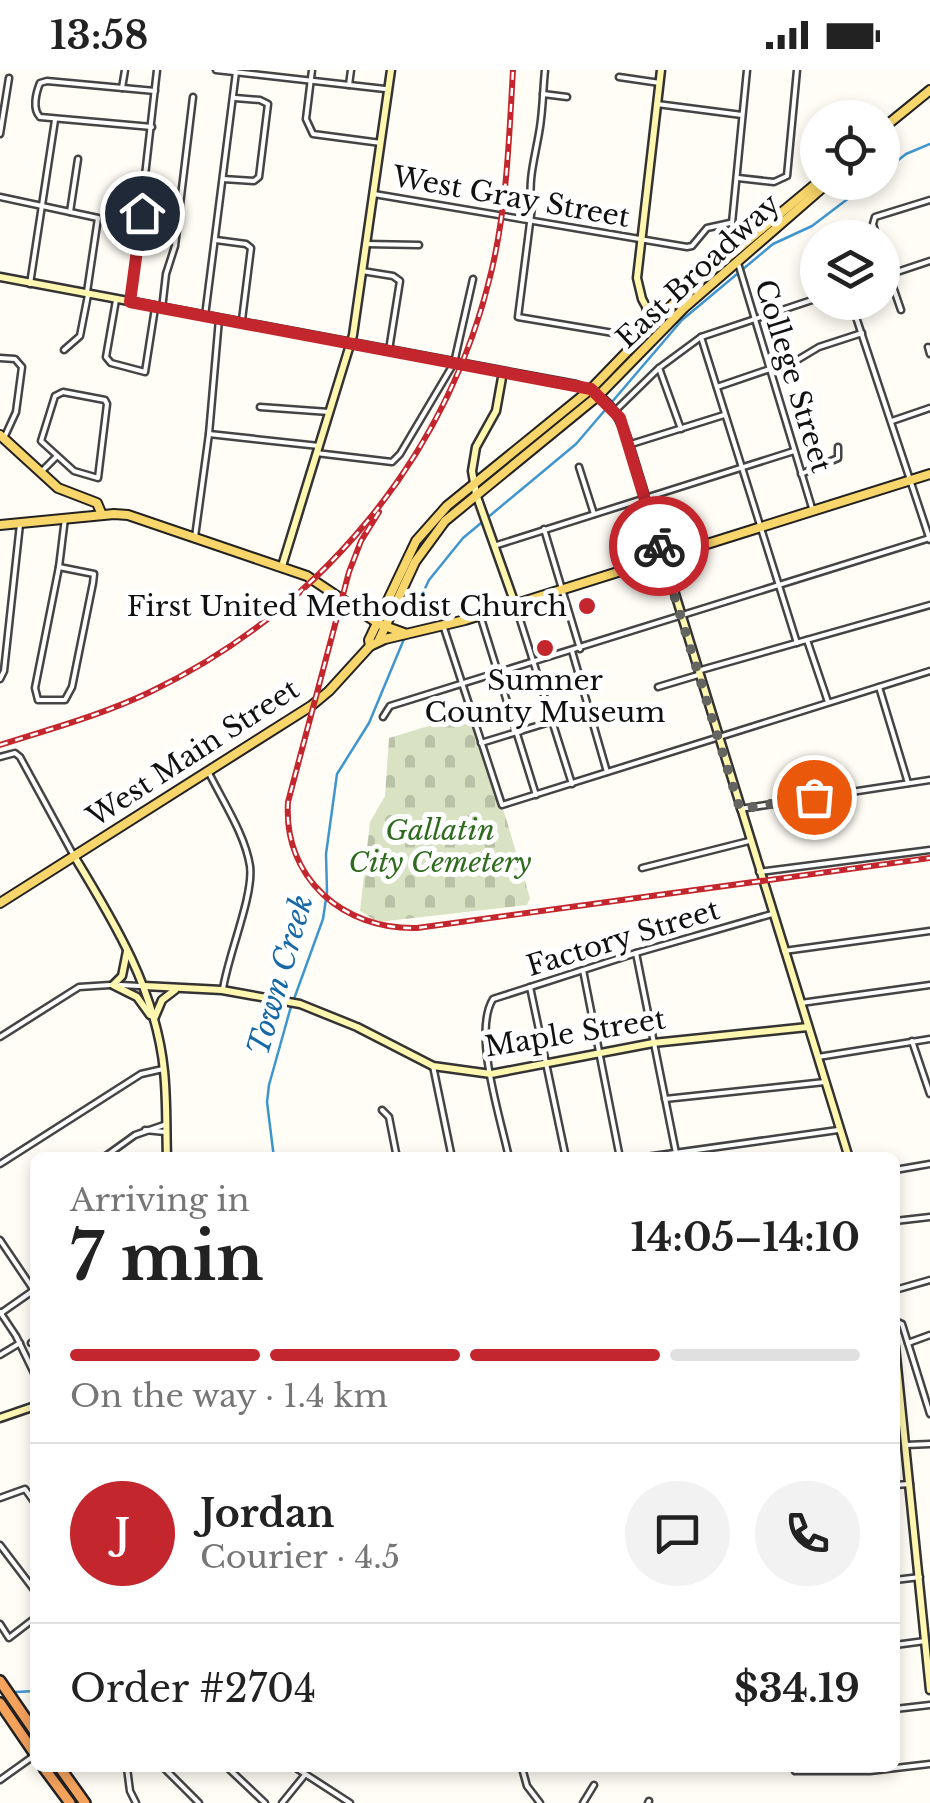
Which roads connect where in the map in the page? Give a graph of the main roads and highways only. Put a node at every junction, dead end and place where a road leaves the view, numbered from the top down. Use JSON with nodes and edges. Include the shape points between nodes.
{"nodes":[{"id":1,"x":930,"y":90,"type":"edge"},
{"id":2,"x":900,"y":117,"type":"edge"},
{"id":3,"x":800,"y":199,"type":"edge"},
{"id":4,"x":808,"y":200,"type":"edge"},
{"id":5,"x":737,"y":260,"type":"junction"},
{"id":6,"x":647,"y":308,"type":"road end"},
{"id":7,"x":655,"y":322,"type":"junction"},
{"id":8,"x":598,"y":395,"type":"junction"},
{"id":9,"x":2,"y":437,"type":"edge"},
{"id":10,"x":930,"y":474,"type":"edge"},
{"id":11,"x":102,"y":515,"type":"junction"},
{"id":12,"x":0,"y":526,"type":"edge"},
{"id":13,"x":383,"y":625,"type":"junction"},
{"id":14,"x":404,"y":634,"type":"junction"},
{"id":15,"x":373,"y":645,"type":"junction"},
{"id":16,"x":0,"y":903,"type":"edge"},
{"id":17,"x":0,"y":1681,"type":"edge"},
{"id":18,"x":0,"y":1704,"type":"edge"},
{"id":19,"x":30,"y":1725,"type":"edge"},
{"id":20,"x":30,"y":1748,"type":"edge"},
{"id":21,"x":47,"y":1772,"type":"edge"},
{"id":22,"x":63,"y":1772,"type":"edge"},
{"id":23,"x":70,"y":1803,"type":"edge"},
{"id":24,"x":85,"y":1803,"type":"edge"}],
"edges":[{"from":1,"to":2,"type":"main road"},
{"from":3,"to":5,"type":"main road","name":"East Broadway"},
{"from":4,"to":5,"type":"main road","name":"East Broadway"},
{"from":5,"to":7,"type":"main road","name":"East Broadway"},
{"from":5,"to":8,"type":"main road","name":"East Broadway"},
{"from":6,"to":7,"type":"main road"},
{"from":7,"to":8,"type":"main road","name":"East Broadway"},
{"from":8,"to":13,"type":"main road","via":[[447,506],[418,547]]},
{"from":9,"to":11,"type":"main road","via":[[64,492],[97,503]]},
{"from":10,"to":14,"type":"main road"},
{"from":11,"to":12,"type":"main road"},
{"from":11,"to":13,"type":"main road","via":[[128,515],[282,566]]},
{"from":13,"to":14,"type":"main road"},
{"from":13,"to":15,"type":"main road","via":[[369,640]]},
{"from":14,"to":15,"type":"main road"},
{"from":15,"to":16,"type":"main road","name":"West Main Street","via":[[325,695]]},
{"from":17,"to":19,"type":"highway"},
{"from":18,"to":20,"type":"highway"},
{"from":21,"to":23,"type":"highway"},
{"from":22,"to":24,"type":"highway"}]}
